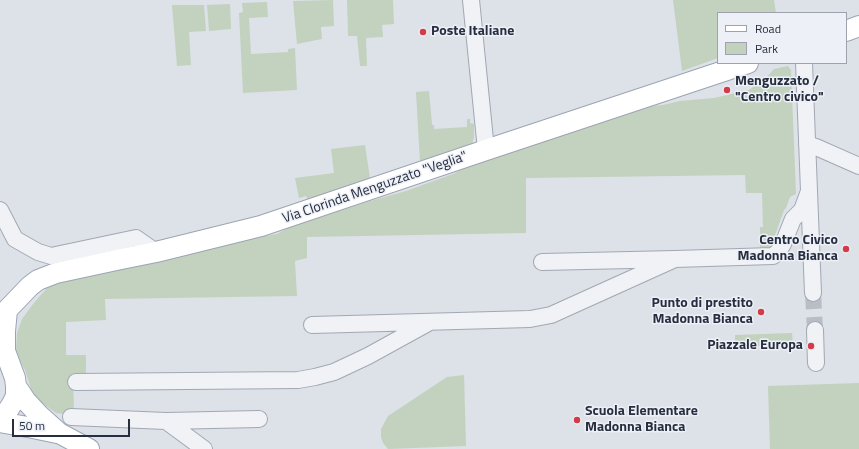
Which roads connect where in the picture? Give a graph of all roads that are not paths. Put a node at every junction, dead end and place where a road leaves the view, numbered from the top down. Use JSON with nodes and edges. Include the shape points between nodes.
{"nodes":[{"id":1,"x":471,"y":0,"type":"edge"},
{"id":2,"x":859,"y":26,"type":"edge"},
{"id":3,"x":847,"y":31,"type":"edge"},
{"id":4,"x":745,"y":64,"type":"edge"},
{"id":5,"x":804,"y":64,"type":"edge"},
{"id":6,"x":807,"y":144,"type":"junction"},
{"id":7,"x":486,"y":150,"type":"junction"},
{"id":8,"x":859,"y":166,"type":"edge"},
{"id":9,"x":809,"y":191,"type":"junction"},
{"id":10,"x":0,"y":210,"type":"edge"},
{"id":11,"x":156,"y":252,"type":"junction"},
{"id":12,"x":675,"y":259,"type":"junction"},
{"id":13,"x":542,"y":262,"type":"dead end"},
{"id":14,"x":813,"y":293,"type":"tunnel mouth"},
{"id":15,"x":3,"y":314,"type":"edge"},
{"id":16,"x":431,"y":321,"type":"junction"},
{"id":17,"x":312,"y":325,"type":"dead end"},
{"id":18,"x":815,"y":330,"type":"tunnel mouth"},
{"id":19,"x":816,"y":362,"type":"dead end"},
{"id":20,"x":9,"y":373,"type":"edge"},
{"id":21,"x":76,"y":382,"type":"dead end"},
{"id":22,"x":0,"y":417,"type":"edge"},
{"id":23,"x":71,"y":417,"type":"dead end"},
{"id":24,"x":259,"y":419,"type":"dead end"},
{"id":25,"x":166,"y":421,"type":"junction"},
{"id":26,"x":0,"y":422,"type":"edge"},
{"id":27,"x":59,"y":433,"type":"junction"},
{"id":28,"x":89,"y":449,"type":"edge"},
{"id":29,"x":204,"y":449,"type":"edge"}],
"edges":[{"from":1,"to":7,"type":"street"},
{"from":2,"to":3,"type":"main road"},
{"from":4,"to":7,"type":"main road","name":"Via Clorinda Menguzzato \"Veglia\""},
{"from":5,"to":6,"type":"street"},
{"from":6,"to":8,"type":"street"},
{"from":6,"to":9,"type":"street"},
{"from":7,"to":11,"type":"main road","name":"Via Clorinda Menguzzato \"Veglia\"","via":[[261,226]]},
{"from":9,"to":12,"type":"street","via":[[802,210],[793,219],[783,244],[773,256]]},
{"from":9,"to":14,"type":"street"},
{"from":10,"to":11,"type":"street","via":[[15,239],[51,256],[136,238]]},
{"from":11,"to":15,"type":"main road","name":"Via Clorinda Menguzzato \"Veglia\"","via":[[38,280]]},
{"from":12,"to":13,"type":"street"},
{"from":12,"to":16,"type":"street","via":[[551,314],[530,319]]},
{"from":15,"to":20,"type":"main road","name":"Via Clorinda Menguzzato \"Veglia\""},
{"from":16,"to":17,"type":"street"},
{"from":16,"to":21,"type":"street","via":[[368,356],[314,378]]},
{"from":18,"to":19,"type":"street"},
{"from":20,"to":22,"type":"main road","via":[[16,396],[7,412]]},
{"from":20,"to":27,"type":"main road","name":"Via Clorinda Menguzzato \"Veglia\"","via":[[26,401]]},
{"from":23,"to":25,"type":"street"},
{"from":24,"to":25,"type":"street"},
{"from":25,"to":29,"type":"street"},
{"from":26,"to":27,"type":"main road","name":"Via Clorinda Menguzzato \"Veglia\""},
{"from":27,"to":28,"type":"main road","name":"Via Clorinda Menguzzato \"Veglia\""}]}
